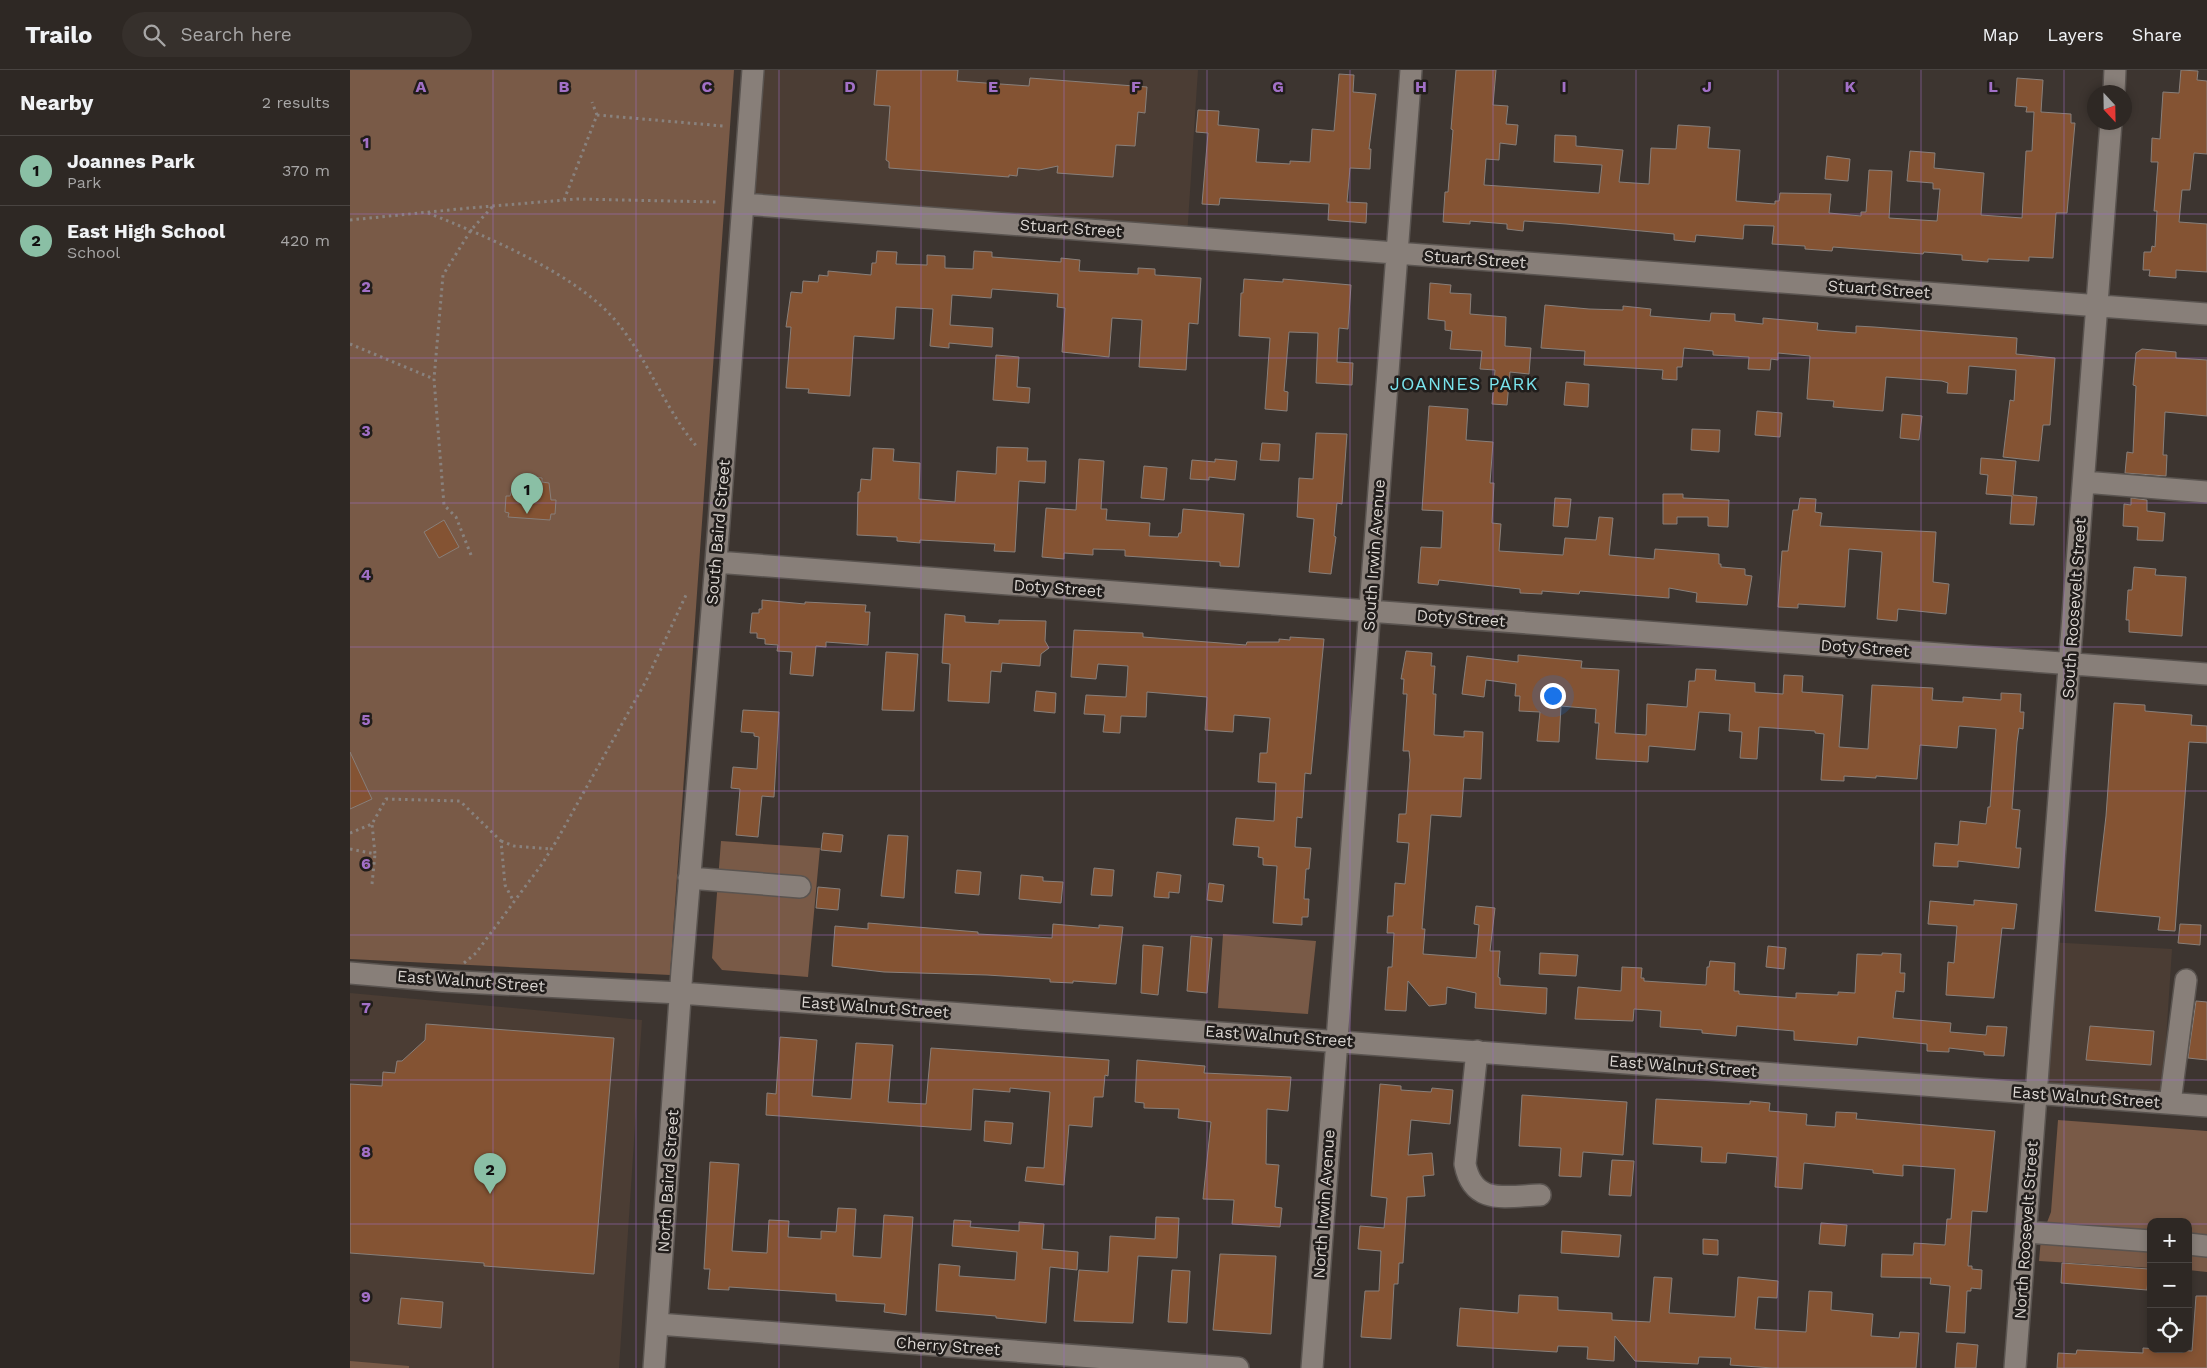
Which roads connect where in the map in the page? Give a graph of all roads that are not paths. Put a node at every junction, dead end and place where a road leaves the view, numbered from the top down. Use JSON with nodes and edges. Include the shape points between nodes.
{"nodes":[{"id":1,"x":753,"y":70,"type":"edge"},
{"id":2,"x":1411,"y":70,"type":"edge"},
{"id":3,"x":2116,"y":70,"type":"edge"},
{"id":4,"x":2115,"y":85,"type":"edge"},
{"id":5,"x":2110,"y":130,"type":"edge"},
{"id":6,"x":743,"y":204,"type":"junction"},
{"id":7,"x":1397,"y":253,"type":"junction"},
{"id":8,"x":2097,"y":306,"type":"junction"},
{"id":9,"x":2207,"y":314,"type":"edge"},
{"id":10,"x":2084,"y":482,"type":"junction"},
{"id":11,"x":2207,"y":492,"type":"edge"},
{"id":12,"x":716,"y":562,"type":"junction"},
{"id":13,"x":1370,"y":611,"type":"junction"},
{"id":14,"x":2070,"y":664,"type":"junction"},
{"id":15,"x":2207,"y":674,"type":"edge"},
{"id":16,"x":689,"y":878,"type":"junction"},
{"id":17,"x":800,"y":887,"type":"dead end"},
{"id":18,"x":350,"y":973,"type":"edge"},
{"id":19,"x":2186,"y":980,"type":"dead end"},
{"id":20,"x":680,"y":993,"type":"junction"},
{"id":21,"x":1337,"y":1040,"type":"junction"},
{"id":22,"x":1477,"y":1051,"type":"junction"},
{"id":23,"x":2036,"y":1093,"type":"junction"},
{"id":24,"x":2170,"y":1103,"type":"junction"},
{"id":25,"x":2207,"y":1106,"type":"edge"},
{"id":26,"x":1540,"y":1195,"type":"dead end"},
{"id":27,"x":2026,"y":1232,"type":"junction"},
{"id":28,"x":2147,"y":1241,"type":"edge"},
{"id":29,"x":2192,"y":1244,"type":"edge"},
{"id":30,"x":2207,"y":1246,"type":"edge"},
{"id":31,"x":658,"y":1324,"type":"junction"},
{"id":32,"x":654,"y":1368,"type":"edge"},
{"id":33,"x":1238,"y":1368,"type":"edge"},
{"id":34,"x":1312,"y":1368,"type":"edge"},
{"id":35,"x":2015,"y":1368,"type":"edge"}],
"edges":[{"from":1,"to":6,"type":"street","name":"South Baird Street"},
{"from":2,"to":7,"type":"street","name":"South Irwin Avenue"},
{"from":3,"to":4,"type":"street"},
{"from":5,"to":8,"type":"street","name":"South Roosevelt Street"},
{"from":6,"to":7,"type":"street","name":"Stuart Street"},
{"from":6,"to":12,"type":"street","name":"South Baird Street"},
{"from":7,"to":8,"type":"street","name":"Stuart Street"},
{"from":7,"to":13,"type":"street","name":"South Irwin Avenue"},
{"from":8,"to":9,"type":"street","name":"Stuart Street"},
{"from":8,"to":10,"type":"street","name":"South Roosevelt Street"},
{"from":10,"to":11,"type":"street"},
{"from":10,"to":14,"type":"street","name":"South Roosevelt Street"},
{"from":12,"to":13,"type":"street","name":"Doty Street"},
{"from":12,"to":16,"type":"street","name":"South Baird Street"},
{"from":13,"to":14,"type":"street","name":"Doty Street"},
{"from":13,"to":21,"type":"street","name":"South Irwin Avenue"},
{"from":14,"to":15,"type":"street","name":"Doty Street"},
{"from":14,"to":23,"type":"street","name":"South Roosevelt Street"},
{"from":16,"to":17,"type":"street"},
{"from":16,"to":20,"type":"street","name":"South Baird Street"},
{"from":18,"to":20,"type":"street","name":"East Walnut Street"},
{"from":19,"to":24,"type":"street"},
{"from":20,"to":21,"type":"street","name":"East Walnut Street"},
{"from":20,"to":31,"type":"street","name":"North Baird Street"},
{"from":21,"to":22,"type":"street","name":"East Walnut Street"},
{"from":21,"to":34,"type":"street","name":"North Irwin Avenue"},
{"from":22,"to":23,"type":"street","name":"East Walnut Street"},
{"from":22,"to":26,"type":"street","via":[[1465,1164],[1468,1178],[1476,1190],[1497,1196]]},
{"from":23,"to":24,"type":"street","name":"East Walnut Street"},
{"from":23,"to":27,"type":"street","name":"North Roosevelt Street"},
{"from":24,"to":25,"type":"street","name":"East Walnut Street"},
{"from":27,"to":28,"type":"street"},
{"from":27,"to":35,"type":"street","name":"North Roosevelt Street"},
{"from":29,"to":30,"type":"street"},
{"from":31,"to":32,"type":"street","name":"North Baird Street"},
{"from":31,"to":33,"type":"street","name":"Cherry Street"}]}
